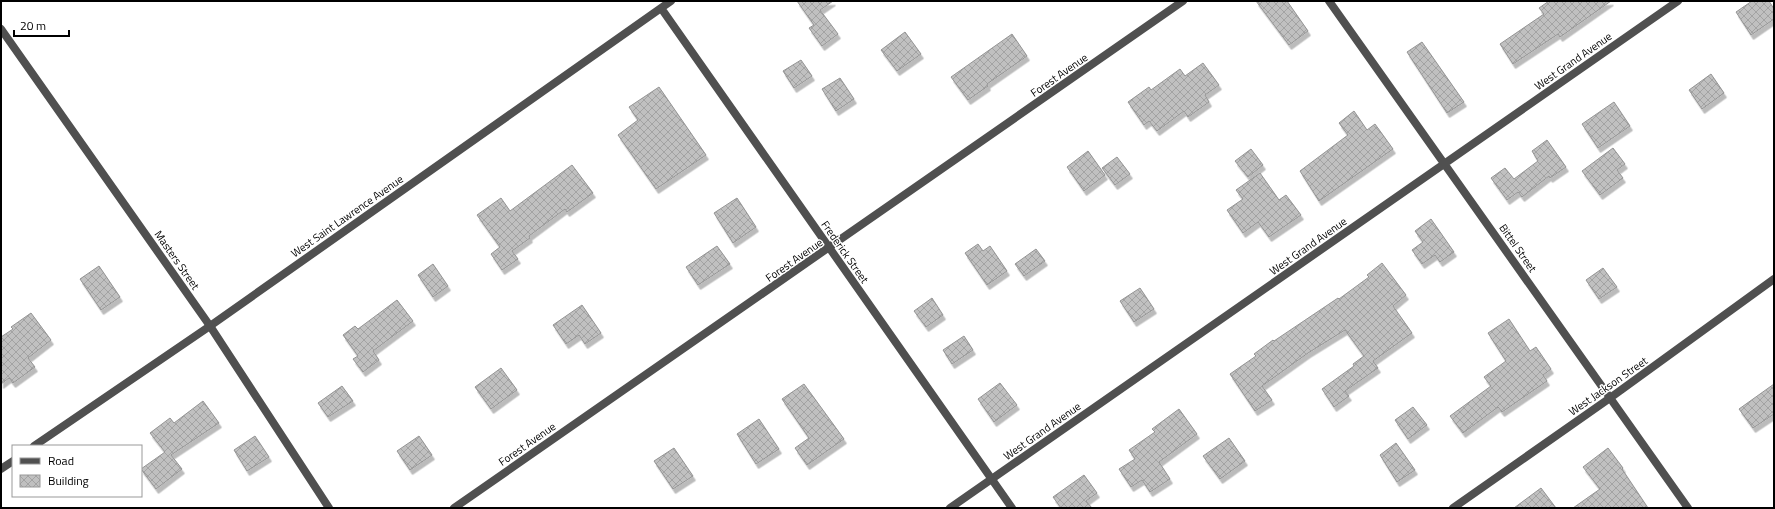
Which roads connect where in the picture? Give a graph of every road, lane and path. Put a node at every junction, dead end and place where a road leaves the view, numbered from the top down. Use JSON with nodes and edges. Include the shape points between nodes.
{"nodes":[{"id":1,"x":671,"y":1,"type":"edge"},
{"id":2,"x":1183,"y":1,"type":"edge"},
{"id":3,"x":1329,"y":1,"type":"edge"},
{"id":4,"x":1678,"y":1,"type":"edge"},
{"id":5,"x":661,"y":8,"type":"junction"},
{"id":6,"x":1,"y":29,"type":"edge"},
{"id":7,"x":1445,"y":164,"type":"junction"},
{"id":8,"x":829,"y":249,"type":"junction"},
{"id":9,"x":1774,"y":279,"type":"edge"},
{"id":10,"x":210,"y":326,"type":"junction"},
{"id":11,"x":1610,"y":398,"type":"junction"},
{"id":12,"x":35,"y":445,"type":"edge"},
{"id":13,"x":12,"y":462,"type":"edge"},
{"id":14,"x":1,"y":469,"type":"edge"},
{"id":15,"x":992,"y":479,"type":"junction"},
{"id":16,"x":329,"y":508,"type":"edge"},
{"id":17,"x":454,"y":508,"type":"edge"},
{"id":18,"x":950,"y":508,"type":"edge"},
{"id":19,"x":1012,"y":508,"type":"edge"},
{"id":20,"x":1453,"y":508,"type":"edge"},
{"id":21,"x":1688,"y":508,"type":"edge"}],
"edges":[{"from":1,"to":5,"type":"street","name":"West Saint Lawrence Avenue"},
{"from":2,"to":8,"type":"street","name":"Forest Avenue"},
{"from":3,"to":7,"type":"street","name":"Bittel Street"},
{"from":4,"to":7,"type":"street","name":"West Grand Avenue"},
{"from":5,"to":8,"type":"street","name":"Frederick Street"},
{"from":5,"to":10,"type":"street","name":"West Saint Lawrence Avenue"},
{"from":6,"to":10,"type":"street","name":"Masters Street"},
{"from":7,"to":11,"type":"street","name":"Bittel Street"},
{"from":7,"to":15,"type":"street","name":"West Grand Avenue"},
{"from":8,"to":15,"type":"street","name":"Frederick Street"},
{"from":8,"to":17,"type":"street","name":"Forest Avenue"},
{"from":9,"to":11,"type":"street","name":"West Jackson Street"},
{"from":10,"to":12,"type":"street","name":"West Saint Lawrence Avenue"},
{"from":10,"to":16,"type":"street","name":"Masters Street"},
{"from":11,"to":20,"type":"street","name":"West Jackson Street"},
{"from":11,"to":21,"type":"street","name":"Bittel Street"},
{"from":13,"to":14,"type":"street"},
{"from":15,"to":18,"type":"street","name":"West Grand Avenue"},
{"from":15,"to":19,"type":"street","name":"Frederick Street"}]}
